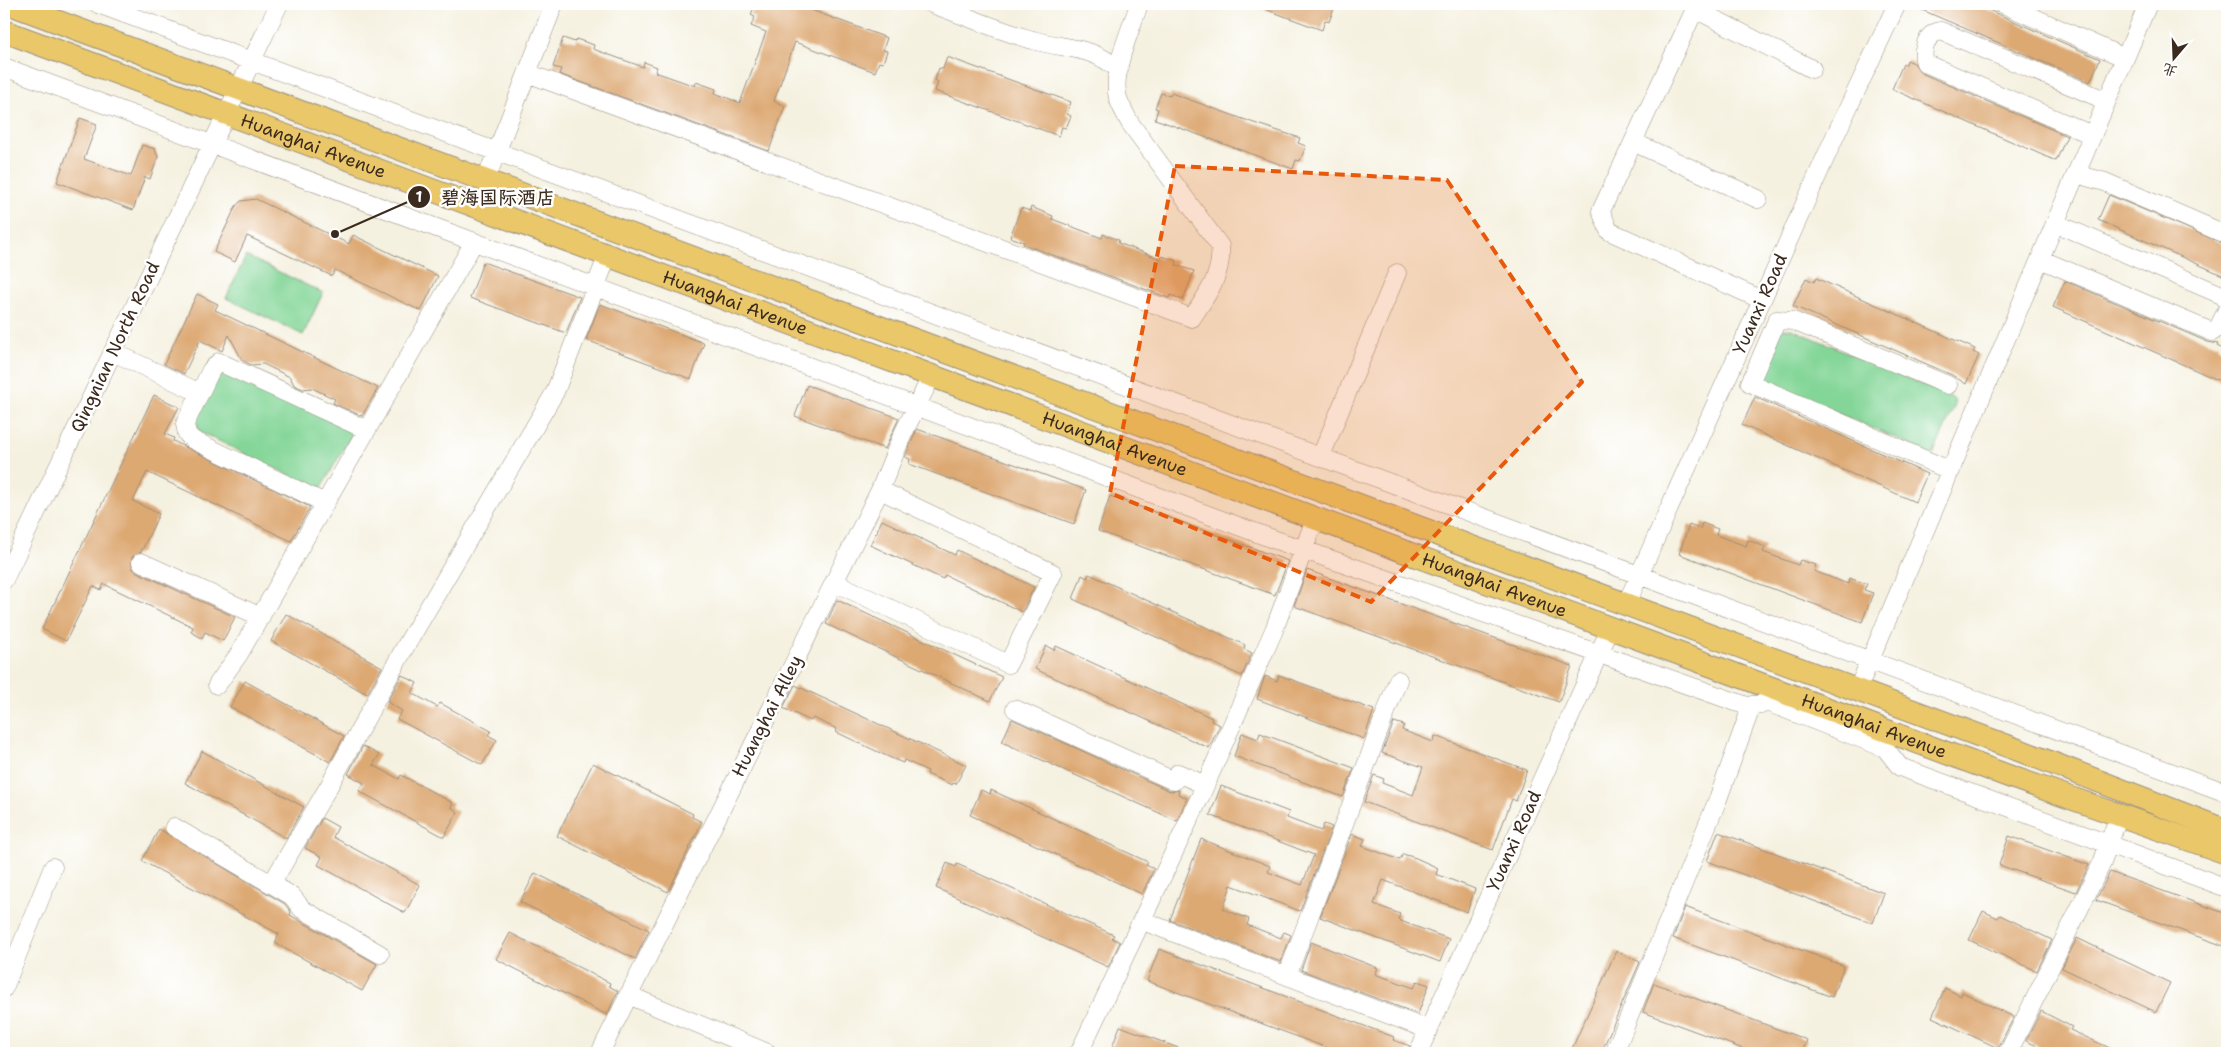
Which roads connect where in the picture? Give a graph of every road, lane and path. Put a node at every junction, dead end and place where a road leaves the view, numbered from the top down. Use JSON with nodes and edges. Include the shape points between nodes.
{"nodes":[{"id":1,"x":10,"y":4,"type":"edge"},
{"id":2,"x":98,"y":4,"type":"edge"},
{"id":3,"x":279,"y":4,"type":"edge"},
{"id":4,"x":554,"y":4,"type":"edge"},
{"id":5,"x":932,"y":4,"type":"edge"},
{"id":6,"x":1139,"y":4,"type":"edge"},
{"id":7,"x":1897,"y":4,"type":"edge"},
{"id":8,"x":2003,"y":4,"type":"edge"},
{"id":9,"x":2148,"y":4,"type":"edge"},
{"id":10,"x":4,"y":31,"type":"edge"},
{"id":11,"x":2125,"y":58,"type":"junction"},
{"id":12,"x":251,"y":62,"type":"junction"},
{"id":13,"x":4,"y":67,"type":"edge"},
{"id":14,"x":1812,"y":68,"type":"dead end"},
{"id":15,"x":1119,"y":70,"type":"junction"},
{"id":16,"x":527,"y":73,"type":"junction"},
{"id":17,"x":238,"y":89,"type":"junction"},
{"id":18,"x":2107,"y":101,"type":"junction"},
{"id":19,"x":226,"y":114,"type":"junction"},
{"id":20,"x":2092,"y":135,"type":"junction"},
{"id":21,"x":1633,"y":142,"type":"junction"},
{"id":22,"x":212,"y":144,"type":"junction"},
{"id":23,"x":496,"y":152,"type":"junction"},
{"id":24,"x":2076,"y":174,"type":"junction"},
{"id":25,"x":486,"y":182,"type":"junction"},
{"id":26,"x":1758,"y":199,"type":"dead end"},
{"id":27,"x":2055,"y":223,"type":"junction"},
{"id":28,"x":2227,"y":235,"type":"edge"},
{"id":29,"x":474,"y":242,"type":"junction"},
{"id":30,"x":608,"y":257,"type":"junction"},
{"id":31,"x":2040,"y":259,"type":"junction"},
{"id":32,"x":1397,"y":273,"type":"dead end"},
{"id":33,"x":596,"y":287,"type":"junction"},
{"id":34,"x":1762,"y":300,"type":"junction"},
{"id":35,"x":2227,"y":302,"type":"edge"},
{"id":36,"x":2227,"y":310,"type":"edge"},
{"id":37,"x":112,"y":352,"type":"junction"},
{"id":38,"x":931,"y":377,"type":"junction"},
{"id":39,"x":1948,"y":385,"type":"dead end"},
{"id":40,"x":200,"y":394,"type":"junction"},
{"id":41,"x":916,"y":406,"type":"junction"},
{"id":42,"x":367,"y":430,"type":"junction"},
{"id":43,"x":1322,"y":456,"type":"junction"},
{"id":44,"x":1951,"y":470,"type":"junction"},
{"id":45,"x":880,"y":490,"type":"junction"},
{"id":46,"x":325,"y":503,"type":"junction"},
{"id":47,"x":1315,"y":519,"type":"junction"},
{"id":48,"x":1302,"y":550,"type":"junction"},
{"id":49,"x":141,"y":562,"type":"dead end"},
{"id":50,"x":1639,"y":575,"type":"junction"},
{"id":51,"x":4,"y":580,"type":"edge"},
{"id":52,"x":834,"y":582,"type":"junction"},
{"id":53,"x":1626,"y":605,"type":"junction"},
{"id":54,"x":261,"y":617,"type":"junction"},
{"id":55,"x":1610,"y":629,"type":"junction"},
{"id":56,"x":1598,"y":654,"type":"junction"},
{"id":57,"x":1870,"y":660,"type":"junction"},
{"id":58,"x":1398,"y":680,"type":"dead end"},
{"id":59,"x":217,"y":685,"type":"dead end"},
{"id":60,"x":1858,"y":691,"type":"junction"},
{"id":61,"x":1752,"y":705,"type":"junction"},
{"id":62,"x":1015,"y":709,"type":"dead end"},
{"id":63,"x":1205,"y":785,"type":"junction"},
{"id":64,"x":2227,"y":793,"type":"edge"},
{"id":65,"x":2119,"y":815,"type":"junction"},
{"id":66,"x":174,"y":827,"type":"dead end"},
{"id":67,"x":2227,"y":831,"type":"edge"},
{"id":68,"x":2108,"y":844,"type":"junction"},
{"id":69,"x":2227,"y":853,"type":"edge"},
{"id":70,"x":53,"y":868,"type":"dead end"},
{"id":71,"x":272,"y":884,"type":"junction"},
{"id":72,"x":2227,"y":888,"type":"edge"},
{"id":73,"x":1143,"y":921,"type":"junction"},
{"id":74,"x":380,"y":954,"type":"dead end"},
{"id":75,"x":1287,"y":976,"type":"junction"},
{"id":76,"x":4,"y":988,"type":"edge"},
{"id":77,"x":628,"y":995,"type":"junction"},
{"id":78,"x":1429,"y":1030,"type":"junction"},
{"id":79,"x":1615,"y":1051,"type":"dead end"},
{"id":80,"x":600,"y":1053,"type":"edge"},
{"id":81,"x":768,"y":1053,"type":"edge"},
{"id":82,"x":1079,"y":1053,"type":"edge"},
{"id":83,"x":1418,"y":1053,"type":"edge"},
{"id":84,"x":2008,"y":1053,"type":"edge"}],
"edges":[{"from":1,"to":17,"type":"main road","name":"Huanghai Avenue"},
{"from":2,"to":12,"type":"street"},
{"from":3,"to":12,"type":"street","name":"Qingnian North Road"},
{"from":4,"to":16,"type":"street"},
{"from":5,"to":15,"type":"street","via":[[1033,40],[1096,53]]},
{"from":6,"to":15,"type":"street"},
{"from":7,"to":34,"type":"street","name":"Yuanxi Road"},
{"from":8,"to":11,"type":"street"},
{"from":9,"to":11,"type":"street"},
{"from":10,"to":19,"type":"main road","name":"Huanghai Avenue"},
{"from":11,"to":18,"type":"street"},
{"from":12,"to":17,"type":"street","name":"Qingnian North Road"},
{"from":12,"to":23,"type":"street"},
{"from":13,"to":22,"type":"street"},
{"from":14,"to":21,"type":"street","via":[[1696,8]]},
{"from":15,"to":16,"type":"street","via":[[1118,96],[1130,123],[1220,246],[1220,267],[1213,286],[1192,318]]},
{"from":16,"to":23,"type":"street"},
{"from":17,"to":19,"type":"street","name":"Qingnian North Road"},
{"from":17,"to":25,"type":"main road","name":"Huanghai Avenue"},
{"from":18,"to":20,"type":"street"},
{"from":18,"to":20,"type":"street","via":[[1941,31],[1930,36],[1926,44],[1925,63]]},
{"from":19,"to":22,"type":"street","name":"Qingnian North Road"},
{"from":19,"to":30,"type":"main road","name":"Huanghai Avenue"},
{"from":20,"to":24,"type":"street"},
{"from":21,"to":26,"type":"street"},
{"from":21,"to":34,"type":"street","via":[[1601,211],[1609,231]]},
{"from":22,"to":29,"type":"street"},
{"from":22,"to":37,"type":"street","name":"Qingnian North Road"},
{"from":23,"to":25,"type":"street"},
{"from":23,"to":43,"type":"street"},
{"from":24,"to":27,"type":"street"},
{"from":24,"to":28,"type":"street","via":[[2105,182]]},
{"from":25,"to":53,"type":"main road","name":"Huanghai Avenue"},
{"from":27,"to":31,"type":"street"},
{"from":27,"to":35,"type":"street","via":[[2224,296]]},
{"from":29,"to":33,"type":"street"},
{"from":29,"to":42,"type":"street"},
{"from":30,"to":33,"type":"street"},
{"from":30,"to":38,"type":"main road","name":"Huanghai Avenue"},
{"from":31,"to":36,"type":"street","via":[[2212,332],[2218,328]]},
{"from":31,"to":44,"type":"street"},
{"from":32,"to":43,"type":"street"},
{"from":33,"to":41,"type":"street"},
{"from":33,"to":71,"type":"street","via":[[555,392],[404,649]]},
{"from":34,"to":50,"type":"street","name":"Yuanxi Road"},
{"from":37,"to":40,"type":"street"},
{"from":37,"to":51,"type":"street","name":"Qingnian North Road"},
{"from":38,"to":41,"type":"street","name":"Huanghai Alley"},
{"from":38,"to":47,"type":"main road","name":"Huanghai Avenue"},
{"from":39,"to":44,"type":"street","via":[[1784,319],[1777,320],[1750,383]]},
{"from":40,"to":42,"type":"street","via":[[211,370],[219,362]]},
{"from":40,"to":46,"type":"street","via":[[185,424],[187,434],[193,440]]},
{"from":41,"to":45,"type":"street","name":"Huanghai Alley"},
{"from":41,"to":48,"type":"street"},
{"from":42,"to":46,"type":"street"},
{"from":43,"to":50,"type":"street"},
{"from":44,"to":57,"type":"street"},
{"from":45,"to":52,"type":"street","name":"Huanghai Alley"},
{"from":45,"to":52,"type":"street","via":[[1053,573],[1008,664]]},
{"from":46,"to":54,"type":"street"},
{"from":47,"to":48,"type":"street"},
{"from":47,"to":55,"type":"main road","name":"Huanghai Avenue"},
{"from":48,"to":56,"type":"street"},
{"from":48,"to":63,"type":"street","via":[[1274,630]]},
{"from":49,"to":54,"type":"street"},
{"from":50,"to":53,"type":"street","name":"Yuanxi Road"},
{"from":50,"to":57,"type":"street"},
{"from":52,"to":77,"type":"street","name":"Huanghai Alley"},
{"from":53,"to":60,"type":"main road","name":"Huanghai Avenue"},
{"from":54,"to":59,"type":"street"},
{"from":55,"to":56,"type":"street","name":"Yuanxi Road"},
{"from":55,"to":65,"type":"main road","name":"Huanghai Avenue"},
{"from":56,"to":61,"type":"street"},
{"from":56,"to":78,"type":"street","name":"Yuanxi Road"},
{"from":57,"to":60,"type":"street"},
{"from":57,"to":64,"type":"street"},
{"from":58,"to":75,"type":"street"},
{"from":60,"to":67,"type":"main road","name":"Huanghai Avenue"},
{"from":61,"to":68,"type":"street","via":[[1769,703],[1885,748],[1900,767]]},
{"from":61,"to":79,"type":"street","via":[[1718,799]]},
{"from":62,"to":63,"type":"street","via":[[1174,781],[1178,773]]},
{"from":63,"to":73,"type":"street"},
{"from":65,"to":68,"type":"street"},
{"from":65,"to":69,"type":"main road","name":"Huanghai Avenue"},
{"from":66,"to":71,"type":"street"},
{"from":68,"to":72,"type":"street"},
{"from":68,"to":84,"type":"street","via":[[2102,863]]},
{"from":70,"to":76,"type":"street"},
{"from":71,"to":74,"type":"street","via":[[292,896],[302,909]]},
{"from":73,"to":75,"type":"street"},
{"from":73,"to":82,"type":"street"},
{"from":75,"to":78,"type":"street"},
{"from":77,"to":80,"type":"street","name":"Huanghai Alley"},
{"from":77,"to":81,"type":"street"},
{"from":78,"to":83,"type":"street","name":"Yuanxi Road"}]}
